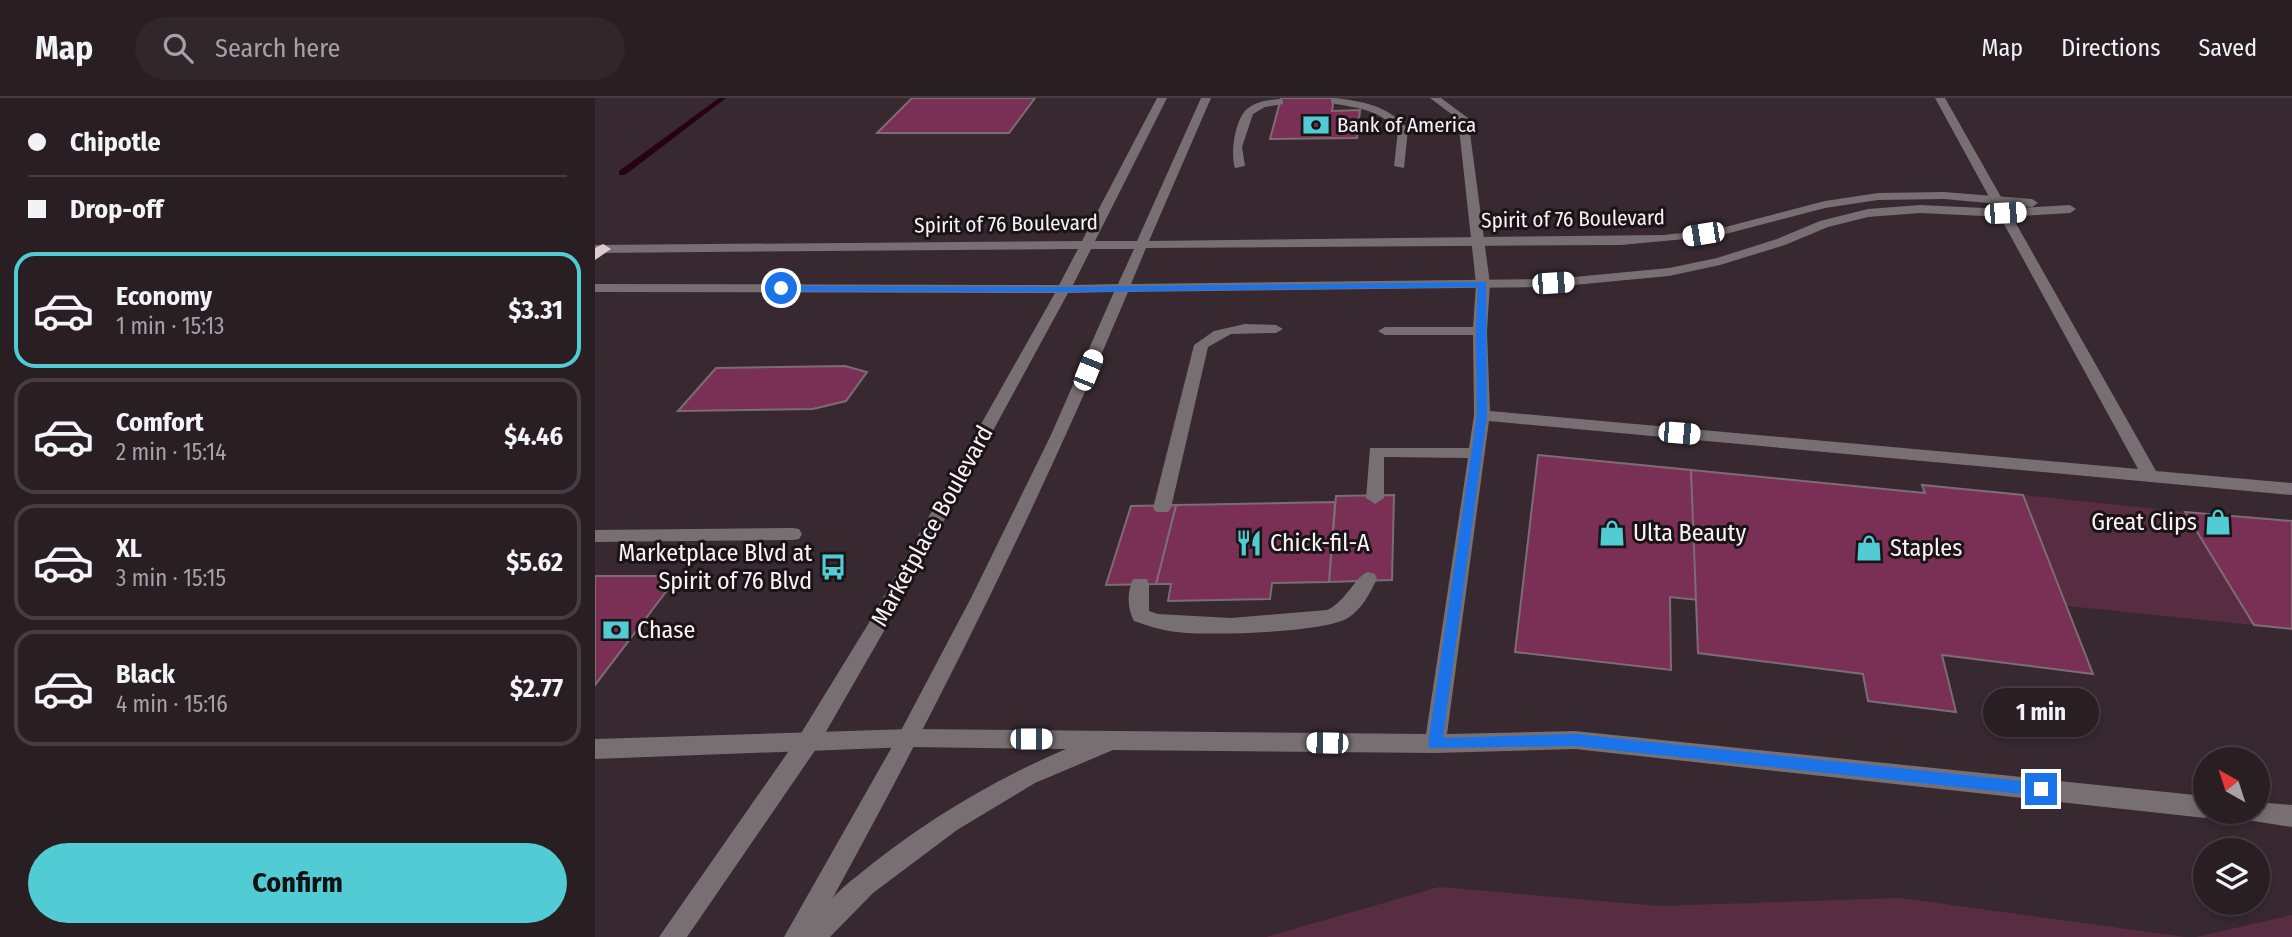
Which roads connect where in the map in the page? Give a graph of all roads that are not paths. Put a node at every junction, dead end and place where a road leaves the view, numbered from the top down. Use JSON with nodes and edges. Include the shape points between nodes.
{"nodes":[{"id":1,"x":1163,"y":98,"type":"edge"},
{"id":2,"x":1206,"y":98,"type":"edge"},
{"id":3,"x":1435,"y":98,"type":"edge"},
{"id":4,"x":1940,"y":98,"type":"edge"},
{"id":5,"x":1334,"y":101,"type":"dead end"},
{"id":6,"x":1280,"y":102,"type":"dead end"},
{"id":7,"x":1239,"y":166,"type":"dead end"},
{"id":8,"x":1400,"y":166,"type":"dead end"},
{"id":9,"x":1997,"y":198,"type":"junction"},
{"id":10,"x":2005,"y":213,"type":"junction"},
{"id":11,"x":1479,"y":241,"type":"junction"},
{"id":12,"x":1140,"y":243,"type":"junction"},
{"id":13,"x":1087,"y":245,"type":"junction"},
{"id":14,"x":598,"y":251,"type":"edge"},
{"id":15,"x":1483,"y":284,"type":"junction"},
{"id":16,"x":595,"y":288,"type":"edge"},
{"id":17,"x":1121,"y":288,"type":"junction"},
{"id":18,"x":1064,"y":289,"type":"junction"},
{"id":19,"x":1276,"y":329,"type":"dead end"},
{"id":20,"x":1385,"y":331,"type":"dead end"},
{"id":21,"x":1480,"y":331,"type":"junction"},
{"id":22,"x":1482,"y":415,"type":"junction"},
{"id":23,"x":1477,"y":453,"type":"junction"},
{"id":24,"x":2151,"y":477,"type":"junction"},
{"id":25,"x":2292,"y":489,"type":"edge"},
{"id":26,"x":1375,"y":498,"type":"dead end"},
{"id":27,"x":1162,"y":508,"type":"dead end"},
{"id":28,"x":793,"y":534,"type":"dead end"},
{"id":29,"x":595,"y":536,"type":"edge"},
{"id":30,"x":1368,"y":579,"type":"dead end"},
{"id":31,"x":1140,"y":584,"type":"dead end"},
{"id":32,"x":910,"y":738,"type":"junction"},
{"id":33,"x":1112,"y":740,"type":"junction"},
{"id":34,"x":808,"y":742,"type":"junction"},
{"id":35,"x":1435,"y":744,"type":"junction"},
{"id":36,"x":595,"y":749,"type":"edge"},
{"id":37,"x":2193,"y":806,"type":"edge"},
{"id":38,"x":2270,"y":814,"type":"edge"},
{"id":39,"x":2292,"y":816,"type":"edge"},
{"id":40,"x":672,"y":937,"type":"edge"},
{"id":41,"x":797,"y":937,"type":"edge"},
{"id":42,"x":812,"y":937,"type":"edge"}],
"edges":[{"from":1,"to":13,"type":"street","name":"Marketplace Boulevard"},
{"from":2,"to":12,"type":"street"},
{"from":3,"to":11,"type":"street","via":[[1463,118]]},
{"from":4,"to":9,"type":"street"},
{"from":5,"to":8,"type":"street","via":[[1358,103],[1394,117],[1403,129]]},
{"from":6,"to":7,"type":"street","via":[[1249,112],[1237,147]]},
{"from":9,"to":10,"type":"street"},
{"from":9,"to":10,"type":"street","name":"Spirit of 76 Boulevard","via":[[2070,209]]},
{"from":9,"to":11,"type":"street","name":"Spirit of 76 Boulevard","via":[[1900,195],[1854,199],[1677,239]]},
{"from":10,"to":15,"type":"street","name":"Spirit of 76 Boulevard","via":[[1920,209],[1868,213],[1720,261],[1669,272]]},
{"from":10,"to":24,"type":"street"},
{"from":11,"to":12,"type":"street","name":"Spirit of 76 Boulevard"},
{"from":11,"to":15,"type":"street"},
{"from":12,"to":13,"type":"street","name":"Spirit of 76 Boulevard"},
{"from":12,"to":17,"type":"street"},
{"from":13,"to":14,"type":"street","name":"Spirit of 76 Boulevard"},
{"from":13,"to":18,"type":"street","name":"Marketplace Boulevard"},
{"from":15,"to":17,"type":"street","name":"Spirit of 76 Boulevard"},
{"from":15,"to":21,"type":"street"},
{"from":16,"to":18,"type":"street","name":"Spirit of 76 Boulevard"},
{"from":17,"to":18,"type":"street","name":"Spirit of 76 Boulevard"},
{"from":17,"to":32,"type":"street","via":[[1006,548]]},
{"from":18,"to":34,"type":"street","name":"Marketplace Boulevard"},
{"from":19,"to":27,"type":"street","via":[[1228,329],[1201,345]]},
{"from":20,"to":21,"type":"street"},
{"from":21,"to":22,"type":"street"},
{"from":22,"to":23,"type":"street"},
{"from":22,"to":24,"type":"street"},
{"from":23,"to":26,"type":"street","via":[[1376,452]]},
{"from":23,"to":35,"type":"street"},
{"from":24,"to":25,"type":"street"},
{"from":28,"to":29,"type":"street"},
{"from":30,"to":31,"type":"street","via":[[1351,608],[1340,615],[1207,624],[1155,623],[1141,616]]},
{"from":32,"to":33,"type":"street"},
{"from":32,"to":34,"type":"street"},
{"from":32,"to":41,"type":"street"},
{"from":33,"to":35,"type":"street"},
{"from":33,"to":42,"type":"street","via":[[1027,776],[949,822],[864,885]]},
{"from":34,"to":36,"type":"street"},
{"from":34,"to":40,"type":"street","name":"Marketplace Boulevard"},
{"from":35,"to":37,"type":"street","via":[[1575,740]]},
{"from":38,"to":39,"type":"street"}]}
